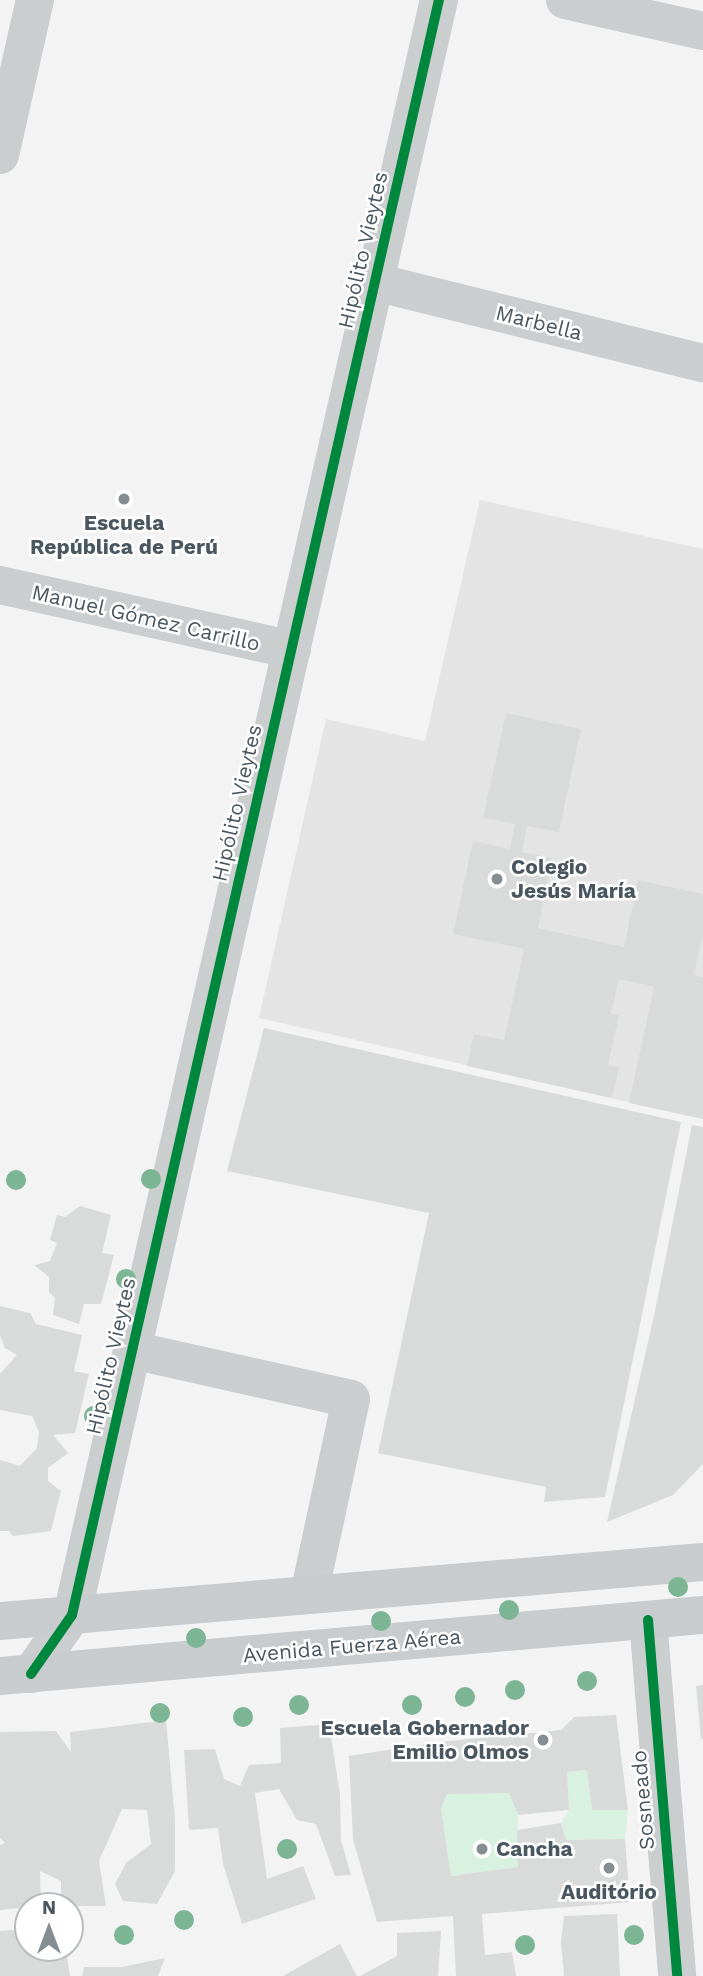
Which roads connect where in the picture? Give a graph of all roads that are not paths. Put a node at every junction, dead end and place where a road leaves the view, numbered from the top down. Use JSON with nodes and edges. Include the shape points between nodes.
{"nodes":[{"id":1,"x":35,"y":0,"type":"edge"},
{"id":2,"x":439,"y":0,"type":"edge"},
{"id":3,"x":565,"y":0,"type":"edge"},
{"id":4,"x":703,"y":31,"type":"edge"},
{"id":5,"x":0,"y":155,"type":"edge"},
{"id":6,"x":375,"y":282,"type":"junction"},
{"id":7,"x":703,"y":363,"type":"edge"},
{"id":8,"x":0,"y":585,"type":"edge"},
{"id":9,"x":292,"y":650,"type":"junction"},
{"id":10,"x":132,"y":1350,"type":"junction"},
{"id":11,"x":703,"y":1562,"type":"edge"},
{"id":12,"x":309,"y":1595,"type":"junction"},
{"id":13,"x":72,"y":1615,"type":"junction"},
{"id":14,"x":703,"y":1615,"type":"edge"},
{"id":15,"x":648,"y":1620,"type":"junction"},
{"id":16,"x":0,"y":1621,"type":"edge"},
{"id":17,"x":15,"y":1675,"type":"edge"},
{"id":18,"x":677,"y":1976,"type":"edge"}],
"edges":[{"from":1,"to":5,"type":"street"},
{"from":2,"to":6,"type":"street","name":"Hipólito Vieytes"},
{"from":3,"to":4,"type":"street"},
{"from":6,"to":7,"type":"street","name":"Marbella"},
{"from":6,"to":9,"type":"street","name":"Hipólito Vieytes"},
{"from":8,"to":9,"type":"street","name":"Manuel Gómez Carrillo"},
{"from":9,"to":10,"type":"street","name":"Hipólito Vieytes"},
{"from":10,"to":12,"type":"street","via":[[351,1399]]},
{"from":10,"to":13,"type":"street","name":"Hipólito Vieytes"},
{"from":11,"to":12,"type":"main road"},
{"from":12,"to":13,"type":"main road"},
{"from":13,"to":16,"type":"main road"},
{"from":13,"to":17,"type":"street"},
{"from":14,"to":15,"type":"main road","name":"Avenida Fuerza Aérea"},
{"from":15,"to":17,"type":"main road","name":"Avenida Fuerza Aérea"},
{"from":15,"to":18,"type":"street","name":"Sosneado"}]}
